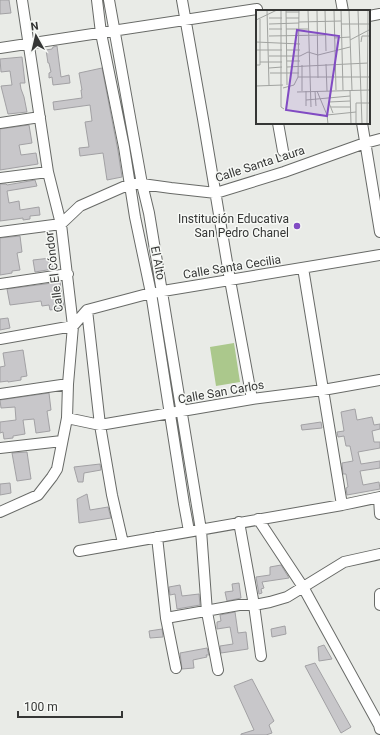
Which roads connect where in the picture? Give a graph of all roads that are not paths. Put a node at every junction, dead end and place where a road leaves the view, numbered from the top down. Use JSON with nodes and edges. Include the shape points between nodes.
{"nodes":[{"id":1,"x":22,"y":0,"type":"edge"},
{"id":2,"x":97,"y":0,"type":"edge"},
{"id":3,"x":109,"y":0,"type":"edge"},
{"id":4,"x":182,"y":0,"type":"edge"},
{"id":5,"x":341,"y":0,"type":"edge"},
{"id":6,"x":256,"y":7,"type":"edge"},
{"id":7,"x":343,"y":10,"type":"edge"},
{"id":8,"x":380,"y":14,"type":"edge"},
{"id":9,"x":370,"y":16,"type":"edge"},
{"id":10,"x":185,"y":20,"type":"junction"},
{"id":11,"x":114,"y":31,"type":"junction"},
{"id":12,"x":101,"y":33,"type":"junction"},
{"id":13,"x":29,"y":43,"type":"junction"},
{"id":14,"x":0,"y":48,"type":"edge"},
{"id":15,"x":40,"y":118,"type":"junction"},
{"id":16,"x":0,"y":123,"type":"edge"},
{"id":17,"x":278,"y":124,"type":"edge"},
{"id":18,"x":362,"y":124,"type":"edge"},
{"id":19,"x":380,"y":139,"type":"edge"},
{"id":20,"x":365,"y":143,"type":"junction"},
{"id":21,"x":283,"y":151,"type":"dead end"},
{"id":22,"x":48,"y":172,"type":"junction"},
{"id":23,"x":0,"y":178,"type":"edge"},
{"id":24,"x":130,"y":184,"type":"junction"},
{"id":25,"x":142,"y":184,"type":"junction"},
{"id":26,"x":216,"y":193,"type":"junction"},
{"id":27,"x":61,"y":224,"type":"junction"},
{"id":28,"x":0,"y":232,"type":"edge"},
{"id":29,"x":380,"y":232,"type":"edge"},
{"id":30,"x":380,"y":255,"type":"edge"},
{"id":31,"x":303,"y":268,"type":"junction"},
{"id":32,"x":68,"y":274,"type":"junction"},
{"id":33,"x":230,"y":280,"type":"junction"},
{"id":34,"x":0,"y":284,"type":"edge"},
{"id":35,"x":162,"y":292,"type":"junction"},
{"id":36,"x":150,"y":294,"type":"junction"},
{"id":37,"x":87,"y":310,"type":"junction"},
{"id":38,"x":73,"y":326,"type":"junction"},
{"id":39,"x":0,"y":339,"type":"edge"},
{"id":40,"x":380,"y":380,"type":"edge"},
{"id":41,"x":68,"y":384,"type":"junction"},
{"id":42,"x":323,"y":390,"type":"junction"},
{"id":43,"x":0,"y":394,"type":"edge"},
{"id":44,"x":252,"y":399,"type":"junction"},
{"id":45,"x":181,"y":411,"type":"junction"},
{"id":46,"x":170,"y":413,"type":"junction"},
{"id":47,"x":67,"y":418,"type":"junction"},
{"id":48,"x":100,"y":425,"type":"junction"},
{"id":49,"x":62,"y":441,"type":"junction"},
{"id":50,"x":0,"y":448,"type":"edge"},
{"id":51,"x":379,"y":497,"type":"edge"},
{"id":52,"x":342,"y":505,"type":"junction"},
{"id":53,"x":0,"y":512,"type":"edge"},
{"id":54,"x":380,"y":514,"type":"edge"},
{"id":55,"x":258,"y":519,"type":"junction"},
{"id":56,"x":239,"y":522,"type":"junction"},
{"id":57,"x":201,"y":530,"type":"junction"},
{"id":58,"x":189,"y":531,"type":"junction"},
{"id":59,"x":156,"y":537,"type":"junction"},
{"id":60,"x":123,"y":543,"type":"junction"},
{"id":61,"x":78,"y":551,"type":"dead end"},
{"id":62,"x":380,"y":554,"type":"edge"},
{"id":63,"x":303,"y":587,"type":"junction"},
{"id":64,"x":380,"y":594,"type":"edge"},
{"id":65,"x":380,"y":602,"type":"edge"},
{"id":66,"x":254,"y":605,"type":"junction"},
{"id":67,"x":380,"y":605,"type":"edge"},
{"id":68,"x":207,"y":612,"type":"junction"},
{"id":69,"x":166,"y":618,"type":"junction"},
{"id":70,"x":261,"y":656,"type":"dead end"},
{"id":71,"x":176,"y":668,"type":"dead end"},
{"id":72,"x":218,"y":670,"type":"dead end"},
{"id":73,"x":380,"y":726,"type":"edge"}],
"edges":[{"from":1,"to":13,"type":"street","name":"Calle El Cóndor"},
{"from":2,"to":12,"type":"street","name":"El Alto"},
{"from":3,"to":11,"type":"street","name":"El Alto"},
{"from":4,"to":10,"type":"street"},
{"from":5,"to":7,"type":"street"},
{"from":6,"to":10,"type":"street"},
{"from":8,"to":9,"type":"street"},
{"from":10,"to":11,"type":"street"},
{"from":10,"to":26,"type":"street"},
{"from":11,"to":12,"type":"street"},
{"from":11,"to":25,"type":"street","name":"El Alto"},
{"from":12,"to":13,"type":"street"},
{"from":12,"to":24,"type":"street","name":"El Alto"},
{"from":13,"to":14,"type":"street"},
{"from":13,"to":15,"type":"street","name":"Calle El Cóndor"},
{"from":15,"to":16,"type":"street"},
{"from":15,"to":22,"type":"street","name":"Calle El Cóndor"},
{"from":17,"to":21,"type":"street"},
{"from":18,"to":20,"type":"street"},
{"from":19,"to":20,"type":"street","name":"Calle Santa Laura"},
{"from":20,"to":26,"type":"street","name":"Calle Santa Laura"},
{"from":20,"to":29,"type":"street"},
{"from":22,"to":23,"type":"street"},
{"from":22,"to":27,"type":"street","name":"Calle El Cóndor"},
{"from":24,"to":25,"type":"street","name":"Calle Santa Laura"},
{"from":24,"to":27,"type":"street","name":"Calle Santa Laura","via":[[80,206]]},
{"from":24,"to":36,"type":"street","name":"El Alto"},
{"from":25,"to":26,"type":"street","name":"Calle Santa Laura"},
{"from":25,"to":35,"type":"street","name":"El Alto"},
{"from":26,"to":33,"type":"street"},
{"from":27,"to":28,"type":"street"},
{"from":27,"to":32,"type":"street","name":"Calle El Cóndor"},
{"from":30,"to":31,"type":"street","name":"Calle Santa Cecilia"},
{"from":31,"to":33,"type":"street","name":"Calle Santa Cecilia"},
{"from":31,"to":42,"type":"street"},
{"from":32,"to":34,"type":"street"},
{"from":32,"to":38,"type":"street","name":"Calle El Cóndor"},
{"from":33,"to":35,"type":"street","name":"Calle Santa Cecilia"},
{"from":33,"to":44,"type":"street"},
{"from":35,"to":36,"type":"street","name":"Calle Santa Cecilia"},
{"from":35,"to":45,"type":"street","name":"El Alto"},
{"from":36,"to":37,"type":"street","name":"Calle Santa Cecilia"},
{"from":36,"to":46,"type":"street","name":"El Alto"},
{"from":37,"to":38,"type":"street"},
{"from":37,"to":48,"type":"street"},
{"from":38,"to":39,"type":"street"},
{"from":38,"to":41,"type":"street","name":"Calle El Cóndor"},
{"from":40,"to":42,"type":"street","name":"Calle San Carlos"},
{"from":41,"to":43,"type":"street"},
{"from":41,"to":47,"type":"street","name":"Calle El Cóndor"},
{"from":42,"to":44,"type":"street","name":"Calle San Carlos"},
{"from":42,"to":52,"type":"street"},
{"from":44,"to":45,"type":"street","name":"Calle San Carlos"},
{"from":45,"to":46,"type":"street","name":"Calle San Carlos"},
{"from":45,"to":57,"type":"street","name":"El Alto"},
{"from":46,"to":48,"type":"street","name":"Calle San Carlos"},
{"from":46,"to":58,"type":"street","name":"El Alto"},
{"from":47,"to":48,"type":"street","name":"Calle San Carlos"},
{"from":47,"to":49,"type":"street","name":"Calle El Cóndor"},
{"from":48,"to":60,"type":"street"},
{"from":49,"to":50,"type":"street"},
{"from":49,"to":53,"type":"street","name":"Calle El Cóndor","via":[[57,469],[38,495]]},
{"from":51,"to":52,"type":"street"},
{"from":51,"to":54,"type":"street"},
{"from":52,"to":55,"type":"street"},
{"from":55,"to":56,"type":"street"},
{"from":55,"to":63,"type":"street"},
{"from":56,"to":57,"type":"street"},
{"from":56,"to":66,"type":"street"},
{"from":57,"to":58,"type":"street"},
{"from":57,"to":68,"type":"street","name":"El Alto"},
{"from":58,"to":59,"type":"street"},
{"from":59,"to":60,"type":"street"},
{"from":59,"to":69,"type":"street"},
{"from":60,"to":61,"type":"street"},
{"from":62,"to":63,"type":"street","via":[[344,562]]},
{"from":63,"to":66,"type":"street","via":[[287,597]]},
{"from":63,"to":73,"type":"street"},
{"from":64,"to":65,"type":"street"},
{"from":65,"to":67,"type":"street"},
{"from":66,"to":68,"type":"street","via":[[239,605]]},
{"from":66,"to":70,"type":"street"},
{"from":68,"to":69,"type":"street"},
{"from":68,"to":72,"type":"street","name":"El Alto"},
{"from":69,"to":71,"type":"street"}]}
